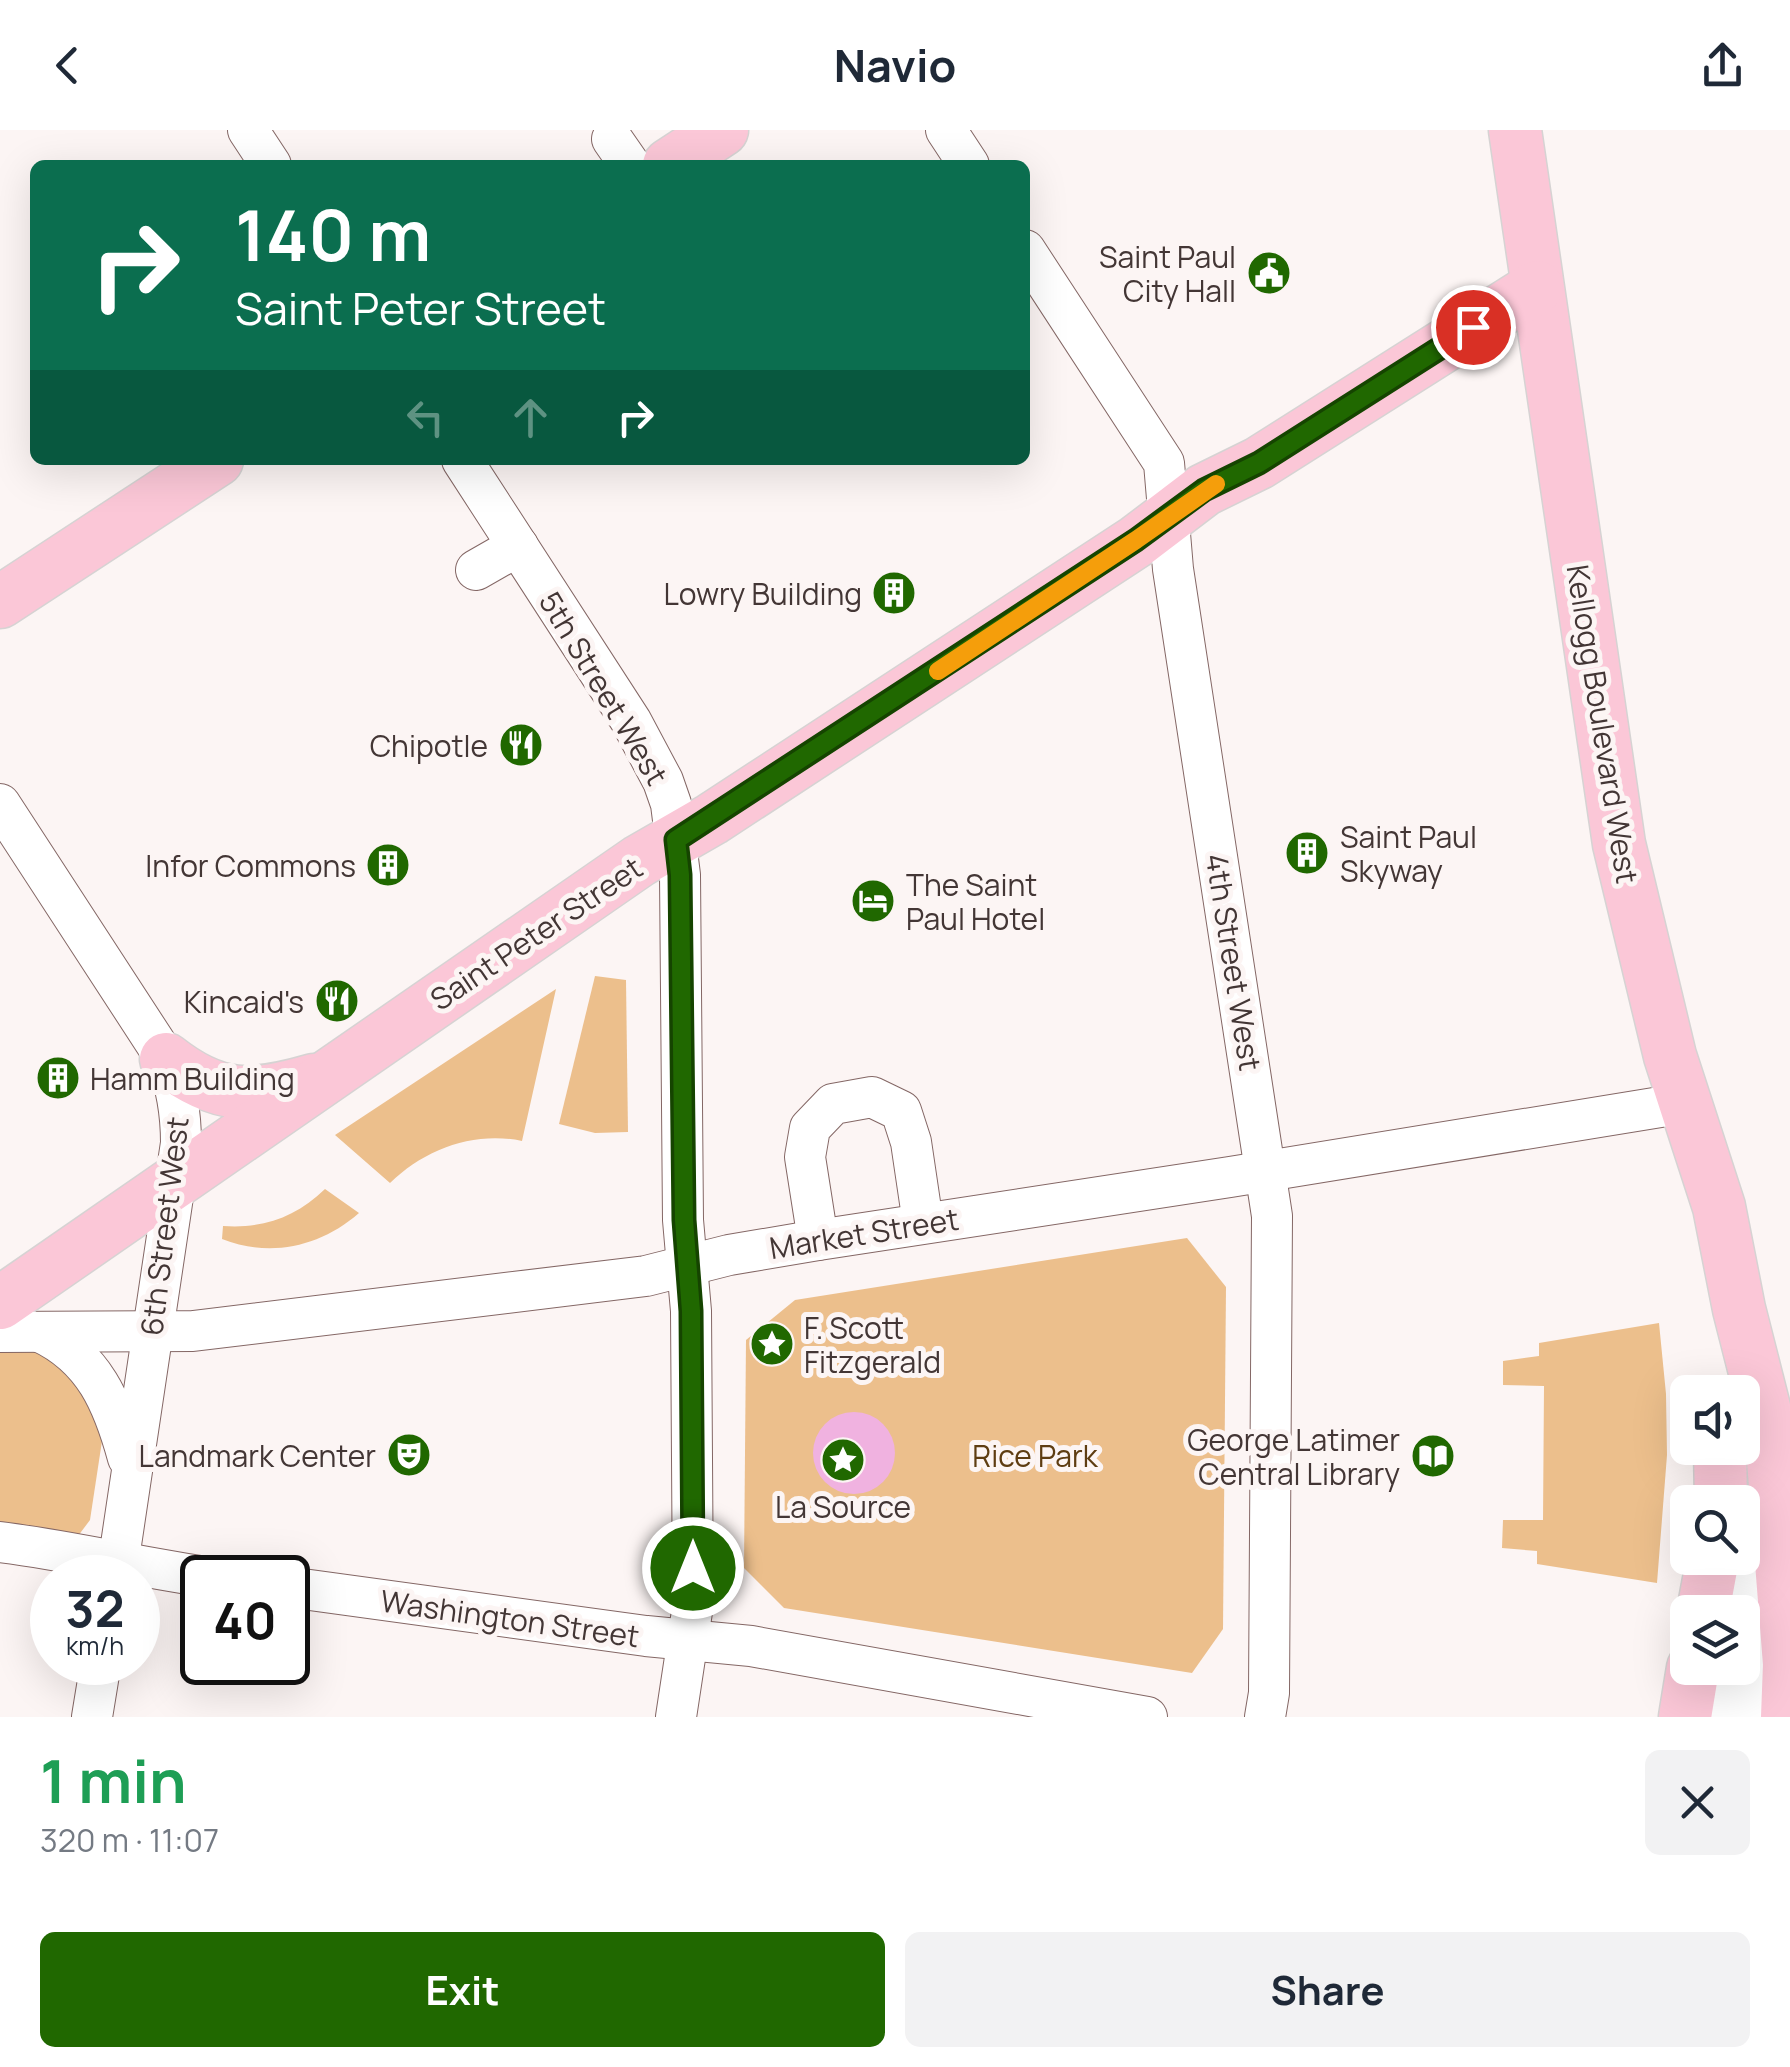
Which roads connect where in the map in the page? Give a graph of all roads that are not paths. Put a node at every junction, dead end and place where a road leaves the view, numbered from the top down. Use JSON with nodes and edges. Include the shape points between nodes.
{"nodes":[{"id":1,"x":248,"y":130,"type":"edge"},
{"id":2,"x":946,"y":130,"type":"edge"},
{"id":3,"x":1515,"y":130,"type":"edge"},
{"id":4,"x":268,"y":160,"type":"edge"},
{"id":5,"x":966,"y":160,"type":"edge"},
{"id":6,"x":1030,"y":258,"type":"edge"},
{"id":7,"x":1536,"y":288,"type":"junction"},
{"id":8,"x":209,"y":465,"type":"edge"},
{"id":9,"x":465,"y":465,"type":"edge"},
{"id":10,"x":1170,"y":515,"type":"junction"},
{"id":11,"x":518,"y":546,"type":"junction"},
{"id":12,"x":476,"y":570,"type":"dead end"},
{"id":13,"x":0,"y":602,"type":"edge"},
{"id":14,"x":0,"y":804,"type":"edge"},
{"id":15,"x":676,"y":840,"type":"junction"},
{"id":16,"x":166,"y":1058,"type":"junction"},
{"id":17,"x":330,"y":1075,"type":"junction"},
{"id":18,"x":1685,"y":1103,"type":"junction"},
{"id":19,"x":1266,"y":1170,"type":"junction"},
{"id":20,"x":173,"y":1184,"type":"junction"},
{"id":21,"x":923,"y":1223,"type":"junction"},
{"id":22,"x":818,"y":1240,"type":"junction"},
{"id":23,"x":687,"y":1265,"type":"junction"},
{"id":24,"x":1739,"y":1309,"type":"junction"},
{"id":25,"x":20,"y":1317,"type":"edge"},
{"id":26,"x":0,"y":1332,"type":"edge"},
{"id":27,"x":150,"y":1332,"type":"junction"},
{"id":28,"x":1730,"y":1375,"type":"edge"},
{"id":29,"x":132,"y":1471,"type":"junction"},
{"id":30,"x":1780,"y":1521,"type":"junction"},
{"id":31,"x":0,"y":1542,"type":"edge"},
{"id":32,"x":87,"y":1555,"type":"edge"},
{"id":33,"x":119,"y":1555,"type":"edge"},
{"id":34,"x":310,"y":1591,"type":"edge"},
{"id":35,"x":688,"y":1640,"type":"junction"},
{"id":36,"x":97,"y":1685,"type":"edge"},
{"id":37,"x":1690,"y":1685,"type":"edge"},
{"id":38,"x":1724,"y":1685,"type":"edge"},
{"id":39,"x":92,"y":1717,"type":"edge"},
{"id":40,"x":676,"y":1717,"type":"edge"},
{"id":41,"x":1147,"y":1717,"type":"edge"},
{"id":42,"x":1265,"y":1717,"type":"edge"},
{"id":43,"x":1685,"y":1717,"type":"edge"},
{"id":44,"x":1719,"y":1717,"type":"edge"},
{"id":45,"x":1755,"y":1717,"type":"edge"},
{"id":46,"x":1788,"y":1717,"type":"edge"}],
"edges":[{"from":1,"to":4,"type":"street"},
{"from":2,"to":5,"type":"street"},
{"from":3,"to":7,"type":"main road","name":"Kellogg Boulevard West"},
{"from":6,"to":10,"type":"street","name":"4th Street West","via":[[1164,463]]},
{"from":7,"to":10,"type":"main road","name":"Saint Peter Street"},
{"from":7,"to":18,"type":"main road","name":"Kellogg Boulevard West","via":[[1620,844]]},
{"from":8,"to":13,"type":"main road"},
{"from":9,"to":11,"type":"street","name":"5th Street West"},
{"from":10,"to":15,"type":"main road","name":"Saint Peter Street"},
{"from":10,"to":19,"type":"street","name":"4th Street West"},
{"from":11,"to":12,"type":"street"},
{"from":11,"to":15,"type":"street","name":"5th Street West","via":[[631,721],[663,781]]},
{"from":14,"to":16,"type":"street","name":"6th Street West"},
{"from":15,"to":17,"type":"main road","name":"Saint Peter Street"},
{"from":15,"to":23,"type":"street","name":"5th Street West"},
{"from":16,"to":17,"type":"main road","via":[[194,1080],[224,1091],[272,1092]]},
{"from":16,"to":20,"type":"street","name":"6th Street West","via":[[181,1113]]},
{"from":17,"to":20,"type":"main road","name":"Saint Peter Street"},
{"from":18,"to":19,"type":"street","name":"Market Street"},
{"from":18,"to":24,"type":"main road","name":"Kellogg Boulevard West","via":[[1719,1207]]},
{"from":19,"to":21,"type":"street","name":"Market Street"},
{"from":19,"to":42,"type":"street","name":"4th Street West","via":[[1272,1216]]},
{"from":20,"to":25,"type":"main road","name":"Saint Peter Street"},
{"from":20,"to":27,"type":"street","name":"6th Street West"},
{"from":21,"to":22,"type":"street","name":"Market Street"},
{"from":21,"to":22,"type":"street","via":[[901,1111],[872,1097],[833,1104],[810,1128],[805,1158]]},
{"from":22,"to":23,"type":"street","name":"Market Street"},
{"from":23,"to":27,"type":"street","name":"Market Street","via":[[646,1276]]},
{"from":23,"to":35,"type":"street","name":"5th Street West","via":[[693,1586]]},
{"from":24,"to":28,"type":"main road","name":"Kellogg Boulevard West"},
{"from":24,"to":30,"type":"main road","name":"Kellogg Boulevard West","via":[[1771,1435]]},
{"from":25,"to":26,"type":"street","name":"Market Street"},
{"from":25,"to":27,"type":"street","name":"Market Street"},
{"from":25,"to":29,"type":"street","via":[[78,1356],[106,1390]]},
{"from":27,"to":29,"type":"street","name":"6th Street West"},
{"from":29,"to":33,"type":"street","name":"6th Street West"},
{"from":30,"to":45,"type":"street"},
{"from":30,"to":46,"type":"main road","name":"Kellogg Boulevard West"},
{"from":31,"to":32,"type":"street"},
{"from":34,"to":35,"type":"street","name":"Washington Street"},
{"from":35,"to":40,"type":"street","name":"5th Street West"},
{"from":35,"to":41,"type":"street","name":"Washington Street"},
{"from":36,"to":39,"type":"street"},
{"from":37,"to":43,"type":"main road"},
{"from":38,"to":44,"type":"street"}]}
